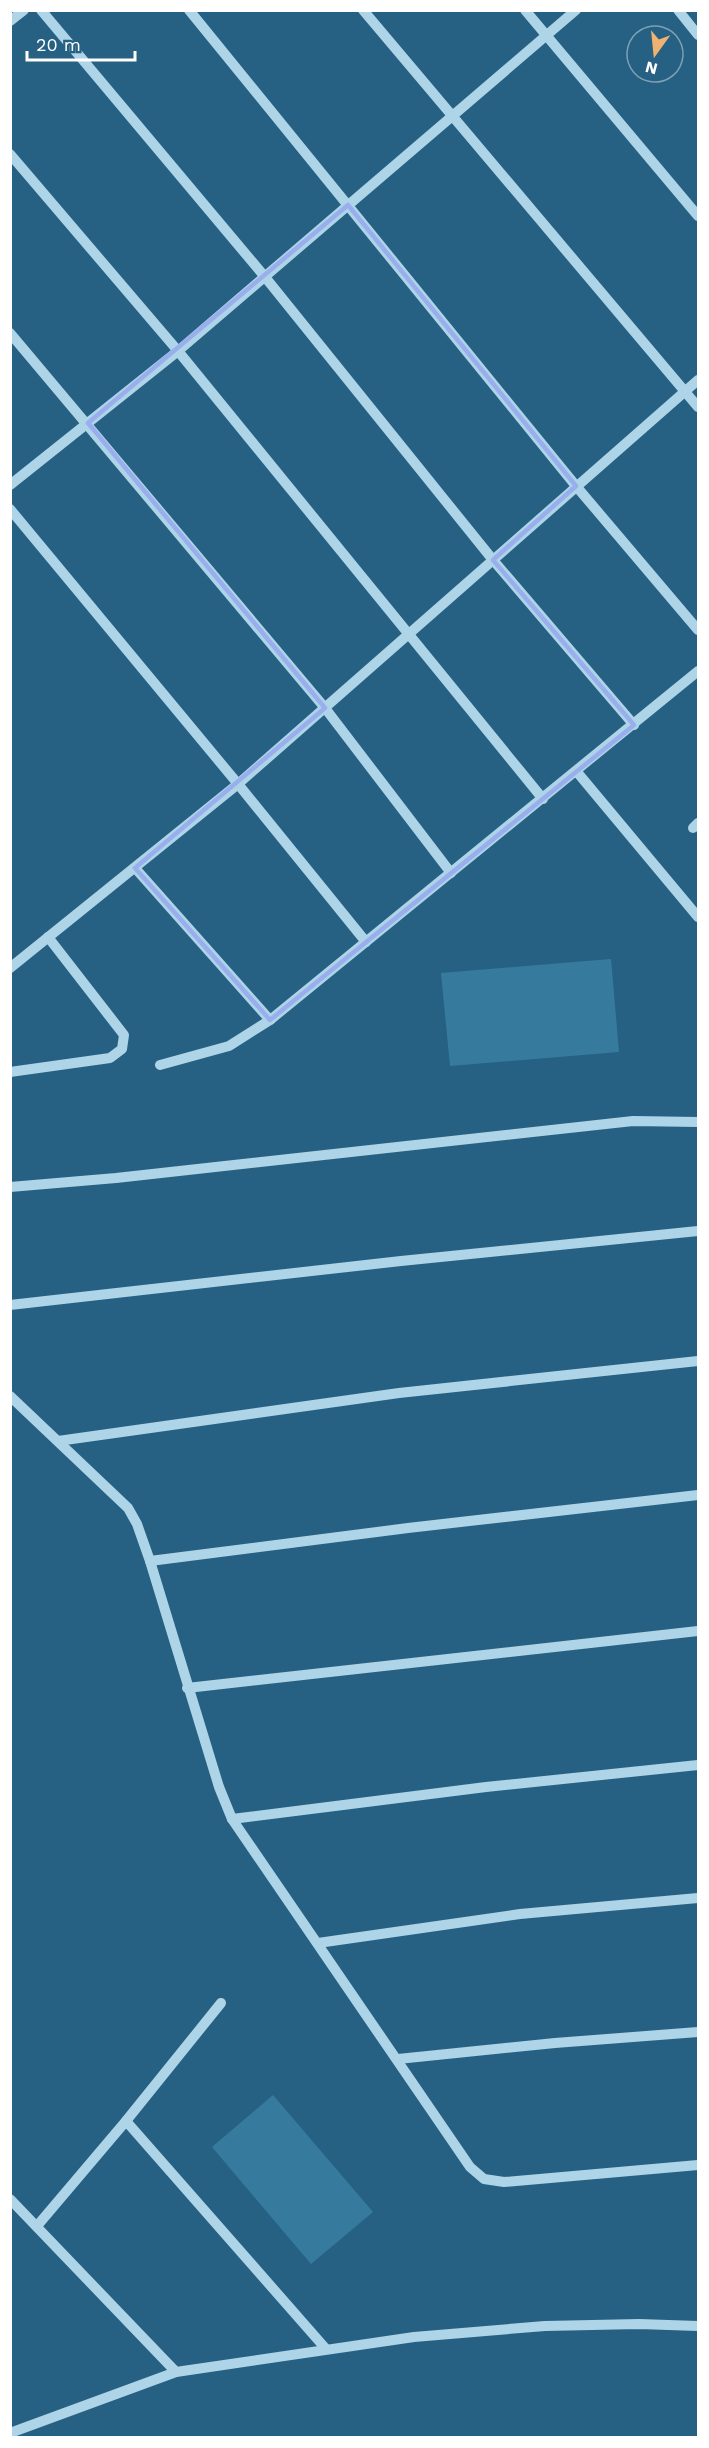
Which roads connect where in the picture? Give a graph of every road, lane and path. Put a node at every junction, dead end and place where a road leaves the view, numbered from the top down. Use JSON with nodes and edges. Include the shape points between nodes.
{"nodes":[{"id":1,"x":24,"y":10,"type":"edge"},
{"id":2,"x":41,"y":10,"type":"edge"},
{"id":3,"x":189,"y":10,"type":"edge"},
{"id":4,"x":363,"y":10,"type":"edge"},
{"id":5,"x":525,"y":10,"type":"edge"},
{"id":6,"x":576,"y":10,"type":"edge"},
{"id":7,"x":678,"y":10,"type":"edge"},
{"id":8,"x":10,"y":21,"type":"edge"},
{"id":9,"x":546,"y":35,"type":"junction"},
{"id":10,"x":699,"y":36,"type":"edge"},
{"id":11,"x":453,"y":116,"type":"junction"},
{"id":12,"x":10,"y":154,"type":"edge"},
{"id":13,"x":348,"y":205,"type":"junction"},
{"id":14,"x":699,"y":216,"type":"edge"},
{"id":15,"x":265,"y":277,"type":"junction"},
{"id":16,"x":10,"y":333,"type":"edge"},
{"id":17,"x":178,"y":351,"type":"junction"},
{"id":18,"x":699,"y":380,"type":"edge"},
{"id":19,"x":685,"y":391,"type":"junction"},
{"id":20,"x":699,"y":407,"type":"edge"},
{"id":21,"x":88,"y":423,"type":"junction"},
{"id":22,"x":10,"y":485,"type":"edge"},
{"id":23,"x":576,"y":486,"type":"junction"},
{"id":24,"x":10,"y":509,"type":"edge"},
{"id":25,"x":493,"y":560,"type":"junction"},
{"id":26,"x":699,"y":630,"type":"edge"},
{"id":27,"x":408,"y":635,"type":"junction"},
{"id":28,"x":699,"y":671,"type":"edge"},
{"id":29,"x":325,"y":708,"type":"junction"},
{"id":30,"x":634,"y":724,"type":"junction"},
{"id":31,"x":577,"y":772,"type":"junction"},
{"id":32,"x":238,"y":784,"type":"junction"},
{"id":33,"x":543,"y":799,"type":"junction"},
{"id":34,"x":135,"y":868,"type":"junction"},
{"id":35,"x":451,"y":873,"type":"junction"},
{"id":36,"x":699,"y":916,"type":"edge"},
{"id":37,"x":48,"y":937,"type":"junction"},
{"id":38,"x":366,"y":942,"type":"junction"},
{"id":39,"x":10,"y":968,"type":"edge"},
{"id":40,"x":270,"y":1020,"type":"junction"},
{"id":41,"x":160,"y":1065,"type":"dead end"},
{"id":42,"x":10,"y":1072,"type":"edge"},
{"id":43,"x":699,"y":1122,"type":"edge"},
{"id":44,"x":10,"y":1187,"type":"edge"},
{"id":45,"x":699,"y":1232,"type":"edge"},
{"id":46,"x":10,"y":1305,"type":"edge"},
{"id":47,"x":699,"y":1361,"type":"edge"},
{"id":48,"x":10,"y":1396,"type":"edge"},
{"id":49,"x":58,"y":1441,"type":"junction"},
{"id":50,"x":699,"y":1496,"type":"edge"},
{"id":51,"x":150,"y":1561,"type":"junction"},
{"id":52,"x":699,"y":1631,"type":"edge"},
{"id":53,"x":188,"y":1688,"type":"junction"},
{"id":54,"x":699,"y":1765,"type":"edge"},
{"id":55,"x":232,"y":1819,"type":"junction"},
{"id":56,"x":699,"y":1899,"type":"edge"},
{"id":57,"x":318,"y":1943,"type":"junction"},
{"id":58,"x":221,"y":2003,"type":"dead end"},
{"id":59,"x":699,"y":2032,"type":"edge"},
{"id":60,"x":398,"y":2059,"type":"junction"},
{"id":61,"x":126,"y":2121,"type":"junction"},
{"id":62,"x":699,"y":2164,"type":"edge"},
{"id":63,"x":10,"y":2199,"type":"edge"},
{"id":64,"x":37,"y":2226,"type":"junction"},
{"id":65,"x":699,"y":2326,"type":"edge"},
{"id":66,"x":326,"y":2349,"type":"junction"},
{"id":67,"x":176,"y":2372,"type":"junction"},
{"id":68,"x":10,"y":2433,"type":"edge"}],
"edges":[{"from":1,"to":8,"type":"street"},
{"from":2,"to":15,"type":"street"},
{"from":3,"to":13,"type":"street"},
{"from":4,"to":11,"type":"street"},
{"from":5,"to":9,"type":"street"},
{"from":6,"to":9,"type":"street"},
{"from":7,"to":10,"type":"street"},
{"from":9,"to":11,"type":"street"},
{"from":9,"to":14,"type":"street"},
{"from":11,"to":13,"type":"street"},
{"from":11,"to":19,"type":"street"},
{"from":12,"to":17,"type":"street"},
{"from":13,"to":15,"type":"street"},
{"from":13,"to":23,"type":"street"},
{"from":15,"to":17,"type":"street"},
{"from":15,"to":25,"type":"street"},
{"from":16,"to":21,"type":"street"},
{"from":17,"to":21,"type":"street"},
{"from":17,"to":27,"type":"street"},
{"from":18,"to":19,"type":"street"},
{"from":19,"to":20,"type":"street"},
{"from":19,"to":23,"type":"street"},
{"from":21,"to":22,"type":"street"},
{"from":21,"to":29,"type":"street"},
{"from":23,"to":25,"type":"street"},
{"from":23,"to":26,"type":"street"},
{"from":24,"to":32,"type":"street"},
{"from":25,"to":27,"type":"street"},
{"from":25,"to":30,"type":"street"},
{"from":27,"to":29,"type":"street"},
{"from":27,"to":33,"type":"street"},
{"from":28,"to":30,"type":"street"},
{"from":29,"to":32,"type":"street"},
{"from":29,"to":35,"type":"street"},
{"from":30,"to":31,"type":"street"},
{"from":31,"to":33,"type":"street"},
{"from":31,"to":36,"type":"street"},
{"from":32,"to":34,"type":"street"},
{"from":32,"to":38,"type":"street"},
{"from":33,"to":35,"type":"street"},
{"from":34,"to":37,"type":"street"},
{"from":34,"to":40,"type":"street"},
{"from":35,"to":38,"type":"street"},
{"from":37,"to":39,"type":"street"},
{"from":37,"to":42,"type":"street","via":[[124,1035],[122,1048],[110,1058]]},
{"from":38,"to":40,"type":"street"},
{"from":40,"to":41,"type":"street","via":[[229,1047]]},
{"from":43,"to":44,"type":"street","via":[[633,1121]]},
{"from":45,"to":46,"type":"street"},
{"from":47,"to":49,"type":"street","via":[[399,1393]]},
{"from":48,"to":49,"type":"street"},
{"from":49,"to":51,"type":"street","via":[[128,1508]]},
{"from":50,"to":51,"type":"street"},
{"from":51,"to":53,"type":"street"},
{"from":52,"to":53,"type":"street"},
{"from":53,"to":55,"type":"street"},
{"from":54,"to":55,"type":"street"},
{"from":55,"to":57,"type":"street"},
{"from":56,"to":57,"type":"street","via":[[520,1914]]},
{"from":57,"to":60,"type":"street"},
{"from":58,"to":61,"type":"street"},
{"from":59,"to":60,"type":"street"},
{"from":60,"to":62,"type":"street","via":[[470,2167],[484,2179],[504,2182]]},
{"from":61,"to":64,"type":"street"},
{"from":61,"to":66,"type":"street"},
{"from":63,"to":64,"type":"street"},
{"from":64,"to":67,"type":"street"},
{"from":65,"to":66,"type":"street","via":[[545,2326]]},
{"from":66,"to":67,"type":"street"},
{"from":67,"to":68,"type":"street"}]}
